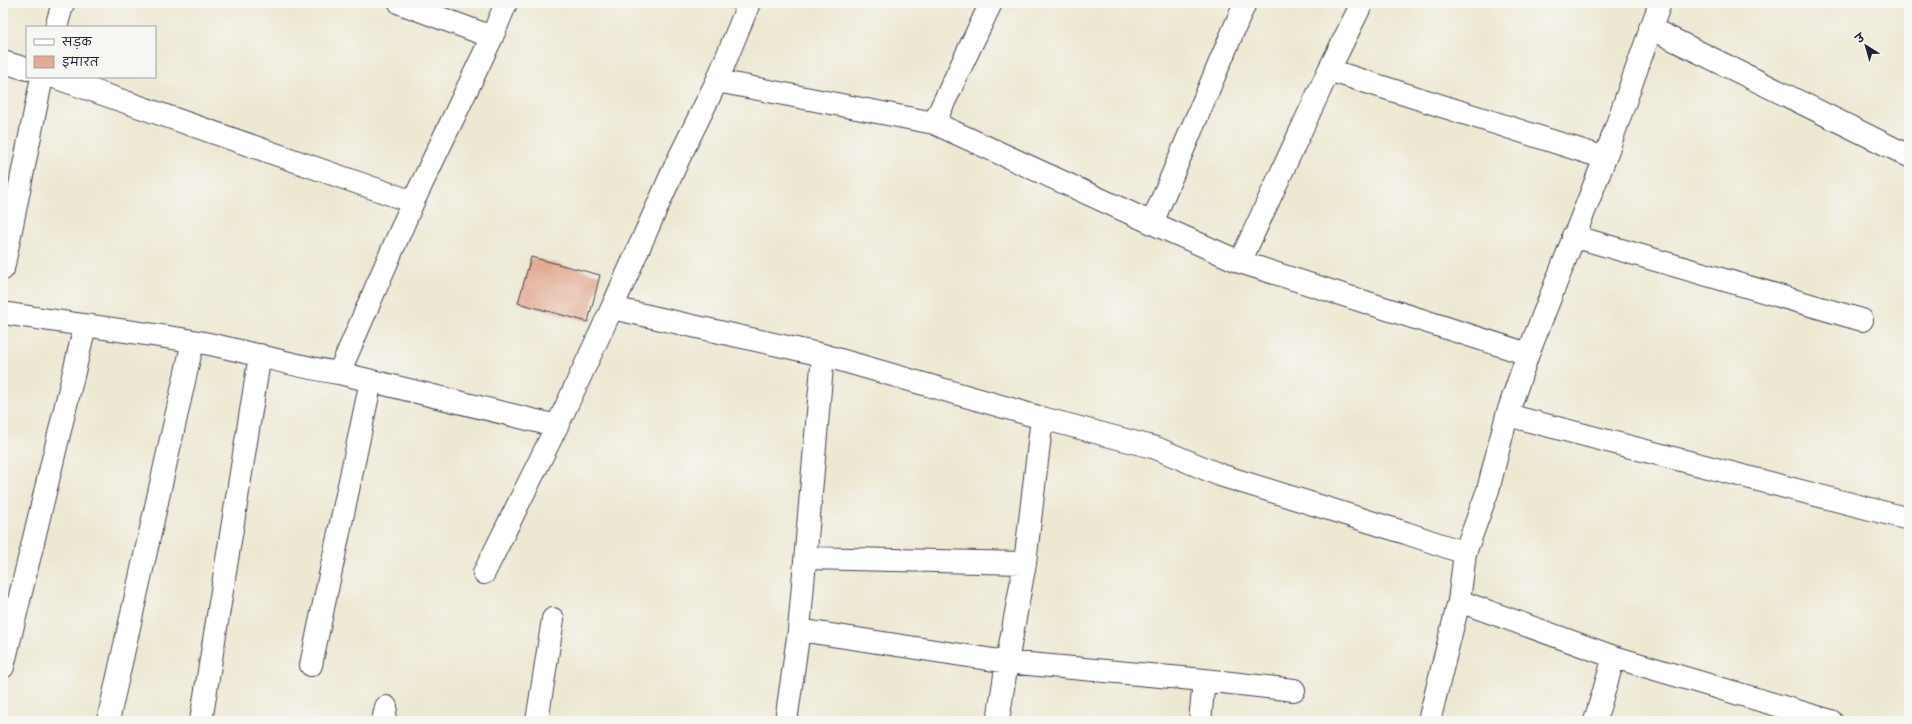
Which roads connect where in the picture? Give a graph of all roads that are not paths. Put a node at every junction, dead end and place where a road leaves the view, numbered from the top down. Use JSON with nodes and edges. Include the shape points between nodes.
{"nodes":[{"id":1,"x":63,"y":3,"type":"edge"},
{"id":2,"x":400,"y":3,"type":"edge"},
{"id":3,"x":506,"y":3,"type":"edge"},
{"id":4,"x":749,"y":3,"type":"edge"},
{"id":5,"x":990,"y":3,"type":"edge"},
{"id":6,"x":1244,"y":3,"type":"edge"},
{"id":7,"x":1362,"y":3,"type":"edge"},
{"id":8,"x":1660,"y":3,"type":"edge"},
{"id":9,"x":56,"y":26,"type":"edge"},
{"id":10,"x":1650,"y":28,"type":"junction"},
{"id":11,"x":492,"y":37,"type":"junction"},
{"id":12,"x":3,"y":62,"type":"edge"},
{"id":13,"x":26,"y":69,"type":"edge"},
{"id":14,"x":1329,"y":70,"type":"junction"},
{"id":15,"x":42,"y":78,"type":"edge"},
{"id":16,"x":57,"y":78,"type":"edge"},
{"id":17,"x":717,"y":81,"type":"junction"},
{"id":18,"x":934,"y":123,"type":"junction"},
{"id":19,"x":1909,"y":156,"type":"edge"},
{"id":20,"x":1605,"y":158,"type":"junction"},
{"id":21,"x":413,"y":202,"type":"junction"},
{"id":22,"x":1152,"y":224,"type":"junction"},
{"id":23,"x":1573,"y":236,"type":"junction"},
{"id":24,"x":1240,"y":262,"type":"junction"},
{"id":25,"x":3,"y":268,"type":"edge"},
{"id":26,"x":612,"y":308,"type":"junction"},
{"id":27,"x":3,"y":313,"type":"edge"},
{"id":28,"x":1862,"y":320,"type":"dead end"},
{"id":29,"x":85,"y":326,"type":"junction"},
{"id":30,"x":194,"y":341,"type":"junction"},
{"id":31,"x":1528,"y":354,"type":"junction"},
{"id":32,"x":260,"y":355,"type":"junction"},
{"id":33,"x":823,"y":355,"type":"junction"},
{"id":34,"x":339,"y":373,"type":"junction"},
{"id":35,"x":371,"y":381,"type":"junction"},
{"id":36,"x":1507,"y":415,"type":"junction"},
{"id":37,"x":1042,"y":418,"type":"junction"},
{"id":38,"x":557,"y":426,"type":"junction"},
{"id":39,"x":1909,"y":519,"type":"edge"},
{"id":40,"x":1465,"y":553,"type":"junction"},
{"id":41,"x":807,"y":558,"type":"junction"},
{"id":42,"x":1025,"y":563,"type":"junction"},
{"id":43,"x":484,"y":573,"type":"dead end"},
{"id":44,"x":1459,"y":601,"type":"junction"},
{"id":45,"x":553,"y":619,"type":"dead end"},
{"id":46,"x":799,"y":630,"type":"junction"},
{"id":47,"x":1614,"y":657,"type":"junction"},
{"id":48,"x":1007,"y":662,"type":"junction"},
{"id":49,"x":311,"y":665,"type":"dead end"},
{"id":50,"x":3,"y":667,"type":"edge"},
{"id":51,"x":1204,"y":680,"type":"junction"},
{"id":52,"x":1294,"y":690,"type":"dead end"},
{"id":53,"x":1797,"y":716,"type":"edge"},
{"id":54,"x":108,"y":721,"type":"edge"},
{"id":55,"x":201,"y":721,"type":"edge"},
{"id":56,"x":537,"y":721,"type":"edge"},
{"id":57,"x":786,"y":721,"type":"edge"},
{"id":58,"x":998,"y":721,"type":"edge"},
{"id":59,"x":1200,"y":721,"type":"edge"},
{"id":60,"x":1429,"y":721,"type":"edge"},
{"id":61,"x":1595,"y":721,"type":"edge"},
{"id":62,"x":1831,"y":721,"type":"edge"}],
"edges":[{"from":1,"to":9,"type":"street"},
{"from":2,"to":11,"type":"street"},
{"from":3,"to":11,"type":"street"},
{"from":4,"to":17,"type":"street"},
{"from":5,"to":18,"type":"street"},
{"from":6,"to":22,"type":"street"},
{"from":7,"to":14,"type":"street"},
{"from":8,"to":10,"type":"street"},
{"from":10,"to":19,"type":"street"},
{"from":10,"to":20,"type":"street"},
{"from":11,"to":21,"type":"street"},
{"from":12,"to":13,"type":"street"},
{"from":14,"to":20,"type":"street"},
{"from":14,"to":24,"type":"street"},
{"from":15,"to":25,"type":"street"},
{"from":16,"to":21,"type":"street"},
{"from":17,"to":18,"type":"street"},
{"from":17,"to":26,"type":"street","via":[[678,160]]},
{"from":18,"to":22,"type":"street"},
{"from":20,"to":23,"type":"street"},
{"from":21,"to":34,"type":"street"},
{"from":22,"to":24,"type":"street"},
{"from":23,"to":28,"type":"street"},
{"from":23,"to":31,"type":"street"},
{"from":24,"to":31,"type":"street"},
{"from":26,"to":33,"type":"street"},
{"from":26,"to":38,"type":"street"},
{"from":27,"to":29,"type":"street"},
{"from":29,"to":30,"type":"street"},
{"from":29,"to":50,"type":"street"},
{"from":30,"to":32,"type":"street"},
{"from":30,"to":54,"type":"street"},
{"from":31,"to":36,"type":"street"},
{"from":32,"to":34,"type":"street","via":[[307,368]]},
{"from":32,"to":55,"type":"street"},
{"from":33,"to":37,"type":"street"},
{"from":33,"to":41,"type":"street"},
{"from":34,"to":35,"type":"street"},
{"from":35,"to":38,"type":"street"},
{"from":35,"to":49,"type":"street"},
{"from":36,"to":39,"type":"street"},
{"from":36,"to":40,"type":"street","via":[[1488,490]]},
{"from":37,"to":40,"type":"street","via":[[1156,448],[1220,475]]},
{"from":37,"to":42,"type":"street"},
{"from":38,"to":43,"type":"street"},
{"from":40,"to":44,"type":"street"},
{"from":41,"to":42,"type":"street"},
{"from":41,"to":46,"type":"street"},
{"from":42,"to":48,"type":"street"},
{"from":44,"to":47,"type":"street"},
{"from":44,"to":60,"type":"street"},
{"from":45,"to":56,"type":"street"},
{"from":46,"to":48,"type":"street"},
{"from":46,"to":57,"type":"street"},
{"from":47,"to":53,"type":"street"},
{"from":47,"to":61,"type":"street"},
{"from":48,"to":51,"type":"street"},
{"from":48,"to":58,"type":"street"},
{"from":51,"to":52,"type":"street"},
{"from":51,"to":59,"type":"street"},
{"from":53,"to":62,"type":"street"}]}
